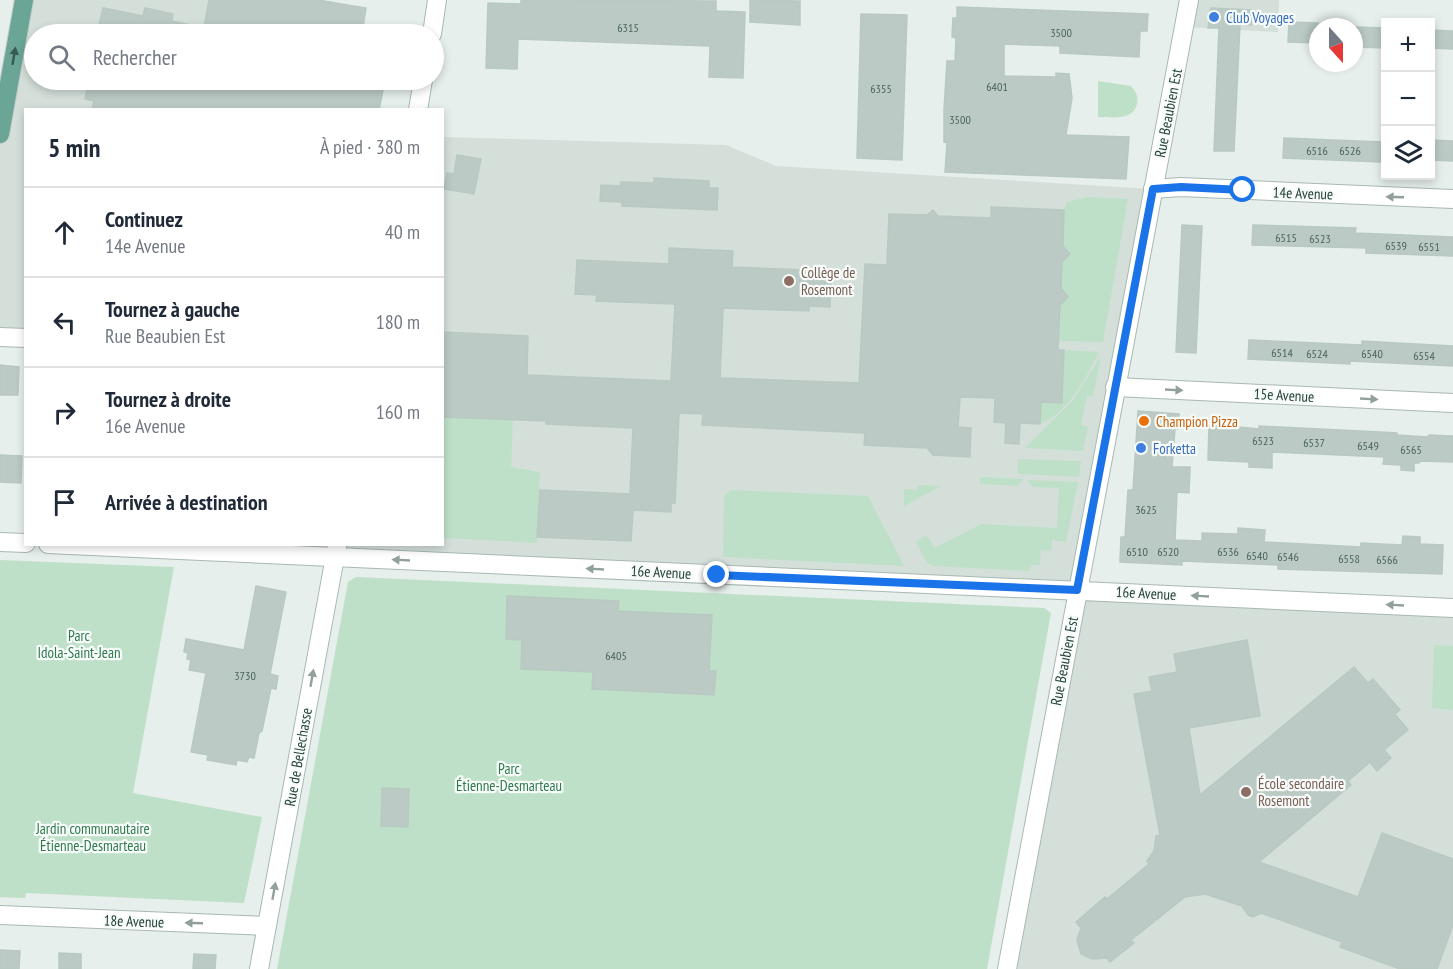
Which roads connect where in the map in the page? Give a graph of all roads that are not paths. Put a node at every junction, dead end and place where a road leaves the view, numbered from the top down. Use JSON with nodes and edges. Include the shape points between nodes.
{"nodes":[{"id":1,"x":24,"y":0,"type":"edge"},
{"id":2,"x":437,"y":0,"type":"edge"},
{"id":3,"x":1189,"y":0,"type":"edge"},
{"id":4,"x":433,"y":24,"type":"edge"},
{"id":5,"x":421,"y":90,"type":"edge"},
{"id":6,"x":418,"y":108,"type":"edge"},
{"id":7,"x":0,"y":134,"type":"edge"},
{"id":8,"x":1153,"y":189,"type":"junction"},
{"id":9,"x":1453,"y":199,"type":"edge"},
{"id":10,"x":0,"y":337,"type":"edge"},
{"id":11,"x":24,"y":338,"type":"edge"},
{"id":12,"x":1115,"y":387,"type":"junction"},
{"id":13,"x":1453,"y":403,"type":"edge"},
{"id":14,"x":0,"y":542,"type":"edge"},
{"id":15,"x":24,"y":543,"type":"edge"},
{"id":16,"x":130,"y":546,"type":"edge"},
{"id":17,"x":336,"y":551,"type":"edge"},
{"id":18,"x":1077,"y":590,"type":"junction"},
{"id":19,"x":1453,"y":608,"type":"edge"},
{"id":20,"x":0,"y":915,"type":"edge"},
{"id":21,"x":267,"y":926,"type":"junction"},
{"id":22,"x":259,"y":969,"type":"edge"},
{"id":23,"x":1007,"y":969,"type":"edge"}],
"edges":[{"from":7,"to":1,"type":"main road","one_way":true},
{"from":2,"to":4,"type":"street"},
{"from":3,"to":8,"type":"street","name":"Rue Beaubien Est"},
{"from":5,"to":6,"type":"street"},
{"from":9,"to":8,"type":"street","name":"14e Avenue","one_way":true},
{"from":8,"to":12,"type":"street","name":"Rue Beaubien Est"},
{"from":10,"to":11,"type":"street"},
{"from":12,"to":13,"type":"street","name":"15e Avenue","one_way":true},
{"from":12,"to":18,"type":"street","name":"Rue Beaubien Est"},
{"from":14,"to":15,"type":"street"},
{"from":16,"to":17,"type":"street","name":"16e Avenue"},
{"from":18,"to":17,"type":"street","name":"16e Avenue","one_way":true},
{"from":21,"to":17,"type":"street","name":"Rue de Bellechasse","one_way":true},
{"from":19,"to":18,"type":"street","name":"16e Avenue","one_way":true},
{"from":18,"to":23,"type":"street","name":"Rue Beaubien Est"},
{"from":21,"to":20,"type":"street","name":"18e Avenue","one_way":true},
{"from":21,"to":22,"type":"street","name":"Rue de Bellechasse"}]}
